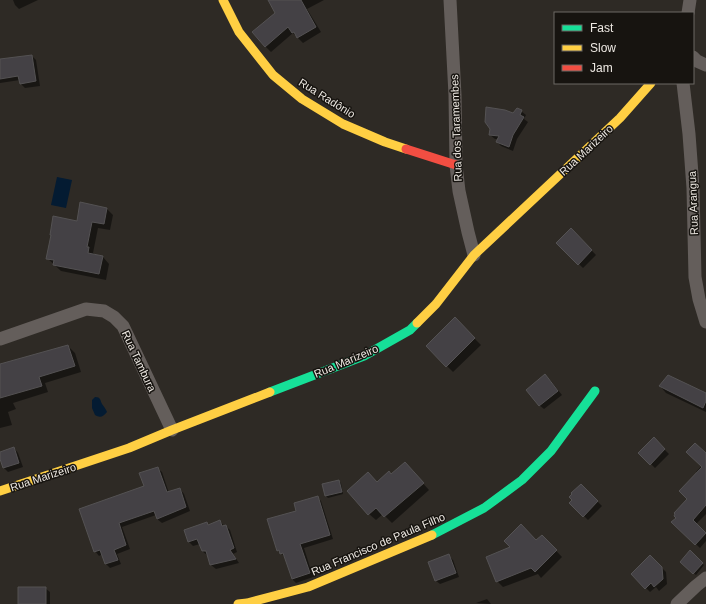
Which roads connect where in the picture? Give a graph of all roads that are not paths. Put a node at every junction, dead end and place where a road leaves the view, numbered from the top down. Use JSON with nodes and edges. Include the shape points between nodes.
{"nodes":[{"id":1,"x":223,"y":0,"type":"edge"},
{"id":2,"x":450,"y":0,"type":"edge"},
{"id":3,"x":690,"y":0,"type":"edge"},
{"id":4,"x":688,"y":12,"type":"edge"},
{"id":5,"x":694,"y":58,"type":"edge"},
{"id":6,"x":706,"y":65,"type":"edge"},
{"id":7,"x":651,"y":84,"type":"edge"},
{"id":8,"x":683,"y":84,"type":"edge"},
{"id":9,"x":456,"y":165,"type":"junction"},
{"id":10,"x":474,"y":255,"type":"junction"},
{"id":11,"x":706,"y":322,"type":"edge"},
{"id":12,"x":0,"y":339,"type":"edge"},
{"id":13,"x":595,"y":391,"type":"dead end"},
{"id":14,"x":172,"y":430,"type":"junction"},
{"id":15,"x":0,"y":491,"type":"edge"},
{"id":16,"x":706,"y":578,"type":"edge"},
{"id":17,"x":238,"y":604,"type":"edge"},
{"id":18,"x":677,"y":604,"type":"edge"}],
"edges":[{"from":1,"to":9,"type":"street","name":"Rua Radônio","via":[[240,32],[273,75],[302,100],[343,124],[385,142]]},
{"from":2,"to":9,"type":"street","name":"Rua dos Taramembes"},
{"from":3,"to":4,"type":"street"},
{"from":5,"to":6,"type":"street"},
{"from":7,"to":10,"type":"street","name":"Rua Marizeiro","via":[[620,118]]},
{"from":8,"to":11,"type":"street","name":"Rua Arangua","via":[[693,188],[695,277]]},
{"from":9,"to":10,"type":"street","name":"Rua dos Taramembes"},
{"from":10,"to":14,"type":"street","name":"Rua Marizeiro","via":[[436,304],[410,330],[364,356]]},
{"from":12,"to":14,"type":"street","name":"Rua Tambura","via":[[86,309],[104,311],[114,316],[123,326]]},
{"from":13,"to":17,"type":"street","name":"Rua Francisco de Paula Filho","via":[[551,451],[522,480],[484,508],[435,534],[308,587]]},
{"from":14,"to":15,"type":"street","name":"Rua Marizeiro","via":[[129,448]]},
{"from":16,"to":18,"type":"street"}]}
